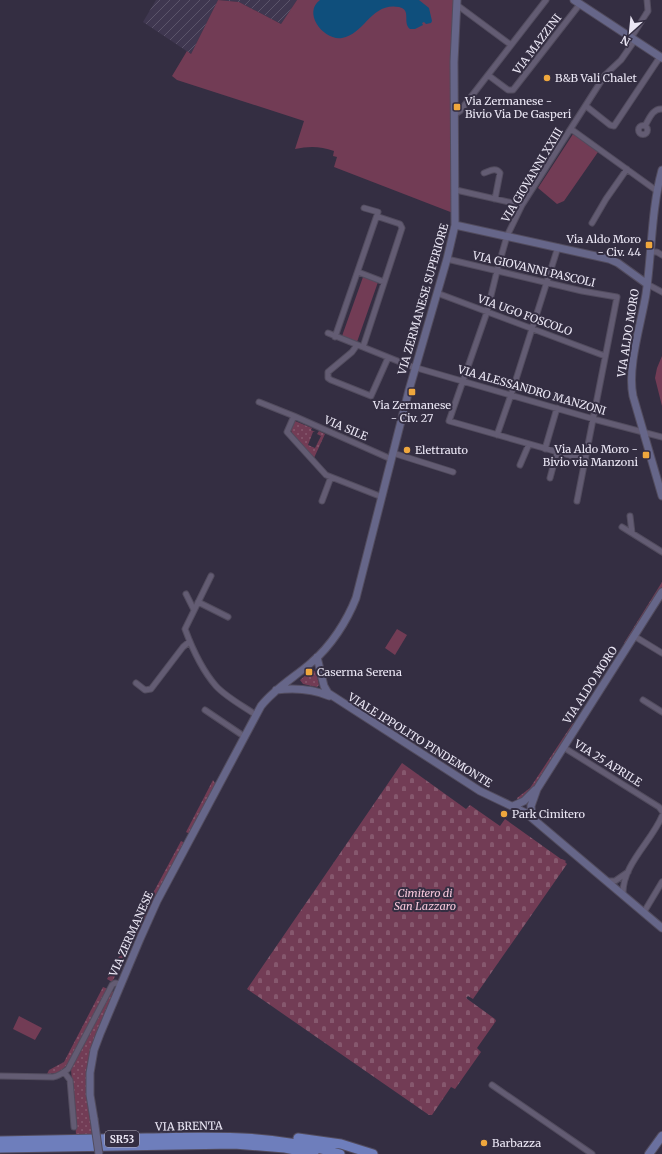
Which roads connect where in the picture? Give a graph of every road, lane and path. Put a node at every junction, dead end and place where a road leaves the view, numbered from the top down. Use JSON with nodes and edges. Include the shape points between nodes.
{"nodes":[{"id":1,"x":546,"y":0,"type":"edge"},
{"id":2,"x":647,"y":0,"type":"edge"},
{"id":3,"x":577,"y":2,"type":"edge"},
{"id":4,"x":457,"y":3,"type":"edge"},
{"id":5,"x":633,"y":39,"type":"junction"},
{"id":6,"x":511,"y":45,"type":"junction"},
{"id":7,"x":661,"y":58,"type":"edge"},
{"id":8,"x":488,"y":75,"type":"junction"},
{"id":9,"x":586,"y":106,"type":"junction"},
{"id":10,"x":662,"y":109,"type":"edge"},
{"id":11,"x":454,"y":115,"type":"junction"},
{"id":12,"x":645,"y":126,"type":"dead end"},
{"id":13,"x":571,"y":128,"type":"junction"},
{"id":14,"x":627,"y":169,"type":"junction"},
{"id":15,"x":662,"y":170,"type":"edge"},
{"id":16,"x":484,"y":173,"type":"dead end"},
{"id":17,"x":456,"y":190,"type":"junction"},
{"id":18,"x":657,"y":191,"type":"junction"},
{"id":19,"x":496,"y":199,"type":"junction"},
{"id":20,"x":522,"y":205,"type":"junction"},
{"id":21,"x":364,"y":208,"type":"dead end"},
{"id":22,"x":376,"y":218,"type":"junction"},
{"id":23,"x":592,"y":223,"type":"dead end"},
{"id":24,"x":455,"y":225,"type":"junction"},
{"id":25,"x":507,"y":236,"type":"junction"},
{"id":26,"x":558,"y":247,"type":"junction"},
{"id":27,"x":650,"y":252,"type":"junction"},
{"id":28,"x":662,"y":255,"type":"edge"},
{"id":29,"x":447,"y":259,"type":"junction"},
{"id":30,"x":496,"y":271,"type":"junction"},
{"id":31,"x":358,"y":272,"type":"junction"},
{"id":32,"x":384,"y":282,"type":"junction"},
{"id":33,"x":545,"y":282,"type":"junction"},
{"id":34,"x":647,"y":284,"type":"junction"},
{"id":35,"x":662,"y":292,"type":"edge"},
{"id":36,"x":438,"y":293,"type":"junction"},
{"id":37,"x":487,"y":312,"type":"junction"},
{"id":38,"x":532,"y":328,"type":"junction"},
{"id":39,"x":328,"y":333,"type":"dead end"},
{"id":40,"x":335,"y":337,"type":"junction"},
{"id":41,"x":360,"y":346,"type":"junction"},
{"id":42,"x":606,"y":356,"type":"junction"},
{"id":43,"x":388,"y":358,"type":"junction"},
{"id":44,"x":415,"y":368,"type":"junction"},
{"id":45,"x":462,"y":381,"type":"junction"},
{"id":46,"x":511,"y":396,"type":"junction"},
{"id":47,"x":259,"y":402,"type":"dead end"},
{"id":48,"x":557,"y":408,"type":"junction"},
{"id":49,"x":294,"y":416,"type":"junction"},
{"id":50,"x":594,"y":419,"type":"junction"},
{"id":51,"x":643,"y":432,"type":"junction"},
{"id":52,"x":497,"y":435,"type":"junction"},
{"id":53,"x":662,"y":437,"type":"edge"},
{"id":54,"x":529,"y":444,"type":"junction"},
{"id":55,"x":546,"y":449,"type":"junction"},
{"id":56,"x":557,"y":452,"type":"junction"},
{"id":57,"x":392,"y":456,"type":"junction"},
{"id":58,"x":586,"y":460,"type":"junction"},
{"id":59,"x":520,"y":465,"type":"dead end"},
{"id":60,"x":453,"y":472,"type":"dead end"},
{"id":61,"x":331,"y":477,"type":"junction"},
{"id":62,"x":550,"y":478,"type":"dead end"},
{"id":63,"x":662,"y":496,"type":"edge"},
{"id":64,"x":382,"y":497,"type":"junction"},
{"id":65,"x":322,"y":501,"type":"dead end"},
{"id":66,"x":577,"y":501,"type":"dead end"},
{"id":67,"x":630,"y":516,"type":"dead end"},
{"id":68,"x":622,"y":527,"type":"dead end"},
{"id":69,"x":632,"y":533,"type":"junction"},
{"id":70,"x":662,"y":552,"type":"edge"},
{"id":71,"x":211,"y":576,"type":"dead end"},
{"id":72,"x":662,"y":592,"type":"edge"},
{"id":73,"x":186,"y":594,"type":"dead end"},
{"id":74,"x":356,"y":598,"type":"joint"},
{"id":75,"x":660,"y":601,"type":"edge"},
{"id":76,"x":198,"y":602,"type":"junction"},
{"id":77,"x":194,"y":610,"type":"junction"},
{"id":78,"x":228,"y":617,"type":"dead end"},
{"id":79,"x":634,"y":636,"type":"junction"},
{"id":80,"x":190,"y":642,"type":"junction"},
{"id":81,"x":662,"y":653,"type":"edge"},
{"id":82,"x":318,"y":657,"type":"junction"},
{"id":83,"x":296,"y":674,"type":"junction"},
{"id":84,"x":136,"y":683,"type":"dead end"},
{"id":85,"x":276,"y":690,"type":"junction"},
{"id":86,"x":307,"y":690,"type":"junction"},
{"id":87,"x":337,"y":700,"type":"junction"},
{"id":88,"x":643,"y":700,"type":"dead end"},
{"id":89,"x":205,"y":710,"type":"dead end"},
{"id":90,"x":662,"y":712,"type":"edge"},
{"id":91,"x":256,"y":715,"type":"junction"},
{"id":92,"x":244,"y":736,"type":"junction"},
{"id":93,"x":563,"y":747,"type":"junction"},
{"id":94,"x":536,"y":789,"type":"junction"},
{"id":95,"x":524,"y":801,"type":"junction"},
{"id":96,"x":513,"y":806,"type":"junction"},
{"id":97,"x":531,"y":806,"type":"junction"},
{"id":98,"x":523,"y":811,"type":"junction"},
{"id":99,"x":662,"y":811,"type":"edge"},
{"id":100,"x":662,"y":816,"type":"edge"},
{"id":101,"x":532,"y":818,"type":"junction"},
{"id":102,"x":628,"y":872,"type":"junction"},
{"id":103,"x":608,"y":880,"type":"junction"},
{"id":104,"x":662,"y":882,"type":"edge"},
{"id":105,"x":623,"y":894,"type":"junction"},
{"id":106,"x":644,"y":912,"type":"junction"},
{"id":107,"x":662,"y":928,"type":"edge"},
{"id":108,"x":120,"y":987,"type":"junction"},
{"id":109,"x":64,"y":1072,"type":"junction"},
{"id":110,"x":0,"y":1076,"type":"edge"},
{"id":111,"x":492,"y":1085,"type":"dead end"},
{"id":112,"x":74,"y":1126,"type":"dead end"},
{"id":113,"x":662,"y":1136,"type":"edge"},
{"id":114,"x":662,"y":1139,"type":"edge"},
{"id":115,"x":0,"y":1141,"type":"edge"},
{"id":116,"x":244,"y":1141,"type":"junction"},
{"id":117,"x":0,"y":1148,"type":"edge"},
{"id":118,"x":99,"y":1154,"type":"edge"},
{"id":119,"x":289,"y":1154,"type":"edge"},
{"id":120,"x":314,"y":1154,"type":"edge"},
{"id":121,"x":340,"y":1154,"type":"edge"},
{"id":122,"x":373,"y":1154,"type":"edge"},
{"id":123,"x":592,"y":1154,"type":"edge"},
{"id":124,"x":649,"y":1154,"type":"edge"},
{"id":125,"x":654,"y":1154,"type":"edge"}],
"edges":[{"from":1,"to":6,"type":"street"},
{"from":2,"to":5,"type":"street","name":"VIA GIOVANNI XXIII","via":[[648,10]]},
{"from":3,"to":5,"type":"street"},
{"from":3,"to":8,"type":"street","name":"VIA MAZZINI","via":[[513,90],[508,90]]},
{"from":4,"to":6,"type":"street"},
{"from":4,"to":11,"type":"street","name":"VIA ZERMANESE SUPERIORE"},
{"from":5,"to":7,"type":"street"},
{"from":5,"to":9,"type":"street","name":"VIA GIOVANNI XXIII","via":[[621,60],[605,75]]},
{"from":6,"to":8,"type":"street"},
{"from":7,"to":9,"type":"street","via":[[614,126]]},
{"from":8,"to":11,"type":"street"},
{"from":9,"to":13,"type":"street","name":"VIA GIOVANNI XXIII"},
{"from":10,"to":12,"type":"street","via":[[654,111]]},
{"from":11,"to":17,"type":"street","name":"VIA ZERMANESE SUPERIORE"},
{"from":13,"to":14,"type":"street"},
{"from":13,"to":20,"type":"street","name":"VIA GIOVANNI XXIII"},
{"from":14,"to":18,"type":"street"},
{"from":14,"to":23,"type":"street"},
{"from":15,"to":18,"type":"street","name":"VIA ALDO MORO"},
{"from":16,"to":19,"type":"street","via":[[494,169],[500,173]]},
{"from":17,"to":19,"type":"street"},
{"from":17,"to":24,"type":"street","name":"VIA ZERMANESE SUPERIORE"},
{"from":18,"to":27,"type":"street","name":"VIA ALDO MORO"},
{"from":19,"to":20,"type":"street"},
{"from":20,"to":25,"type":"street","name":"VIA GIOVANNI XXIII"},
{"from":21,"to":22,"type":"street","via":[[378,212]]},
{"from":22,"to":31,"type":"street"},
{"from":22,"to":32,"type":"street","via":[[400,224],[402,228]]},
{"from":24,"to":25,"type":"street"},
{"from":24,"to":29,"type":"street","name":"VIA ZERMANESE SUPERIORE"},
{"from":25,"to":26,"type":"street"},
{"from":25,"to":30,"type":"street","name":"VIA GIOVANNI XXIII"},
{"from":26,"to":33,"type":"street"},
{"from":26,"to":34,"type":"street","via":[[614,260]]},
{"from":27,"to":28,"type":"street"},
{"from":27,"to":34,"type":"street","name":"VIA ALDO MORO"},
{"from":29,"to":30,"type":"street","name":"VIA GIOVANNI PASCOLI"},
{"from":29,"to":36,"type":"street","name":"VIA ZERMANESE SUPERIORE"},
{"from":30,"to":33,"type":"street","name":"VIA GIOVANNI PASCOLI"},
{"from":30,"to":37,"type":"street","name":"VIA GIOVANNI XXIII"},
{"from":31,"to":32,"type":"street"},
{"from":31,"to":40,"type":"street"},
{"from":32,"to":41,"type":"street"},
{"from":33,"to":38,"type":"street"},
{"from":33,"to":42,"type":"street","name":"VIA GIOVANNI PASCOLI","via":[[617,297]]},
{"from":34,"to":35,"type":"street"},
{"from":34,"to":51,"type":"street","name":"VIA ALDO MORO","via":[[631,380]]},
{"from":36,"to":37,"type":"street","name":"VIA UGO FOSCOLO"},
{"from":36,"to":44,"type":"street","name":"VIA ZERMANESE SUPERIORE"},
{"from":37,"to":38,"type":"street","name":"VIA UGO FOSCOLO"},
{"from":37,"to":45,"type":"street","name":"VIA GIOVANNI XXIII"},
{"from":38,"to":42,"type":"street","name":"VIA UGO FOSCOLO"},
{"from":38,"to":46,"type":"street"},
{"from":39,"to":40,"type":"street","name":"VIA ALESSANDRO MANZONI"},
{"from":40,"to":41,"type":"street","name":"VIA ALESSANDRO MANZONI"},
{"from":41,"to":43,"type":"street","name":"VIA ALESSANDRO MANZONI"},
{"from":41,"to":43,"type":"street","via":[[328,372],[331,380],[371,396]]},
{"from":42,"to":50,"type":"street"},
{"from":43,"to":44,"type":"street","name":"VIA ALESSANDRO MANZONI"},
{"from":44,"to":45,"type":"street","name":"VIA ALESSANDRO MANZONI"},
{"from":44,"to":57,"type":"street","name":"VIA ZERMANESE SUPERIORE"},
{"from":45,"to":46,"type":"street","name":"VIA ALESSANDRO MANZONI"},
{"from":45,"to":52,"type":"street","name":"VIA GIOVANNI XXIII","via":[[449,422]]},
{"from":46,"to":48,"type":"street","name":"VIA ALESSANDRO MANZONI"},
{"from":46,"to":52,"type":"street"},
{"from":47,"to":49,"type":"street","name":"VIA SILE"},
{"from":48,"to":50,"type":"street","name":"VIA ALESSANDRO MANZONI"},
{"from":48,"to":55,"type":"street"},
{"from":49,"to":57,"type":"street","name":"VIA SILE"},
{"from":49,"to":61,"type":"street","via":[[287,432]]},
{"from":50,"to":51,"type":"street","name":"VIA ALESSANDRO MANZONI"},
{"from":50,"to":58,"type":"street"},
{"from":51,"to":53,"type":"street","name":"VIA ALESSANDRO MANZONI"},
{"from":51,"to":63,"type":"street","name":"VIA ALDO MORO"},
{"from":52,"to":54,"type":"street"},
{"from":54,"to":55,"type":"street"},
{"from":54,"to":59,"type":"street"},
{"from":55,"to":56,"type":"street"},
{"from":56,"to":58,"type":"street"},
{"from":56,"to":62,"type":"street"},
{"from":57,"to":60,"type":"street","name":"VIA SILE"},
{"from":57,"to":64,"type":"street","name":"VIA ZERMANESE SUPERIORE"},
{"from":58,"to":66,"type":"street"},
{"from":61,"to":64,"type":"street"},
{"from":61,"to":65,"type":"street"},
{"from":64,"to":74,"type":"street","name":"VIA ZERMANESE SUPERIORE"},
{"from":67,"to":69,"type":"street"},
{"from":68,"to":69,"type":"street"},
{"from":69,"to":70,"type":"street"},
{"from":71,"to":76,"type":"street"},
{"from":72,"to":75,"type":"street","name":"VIA ALDO MORO"},
{"from":73,"to":77,"type":"street"},
{"from":74,"to":82,"type":"street","name":"VIA ZERMANESE","via":[[338,630]]},
{"from":75,"to":79,"type":"street","name":"VIA ALDO MORO"},
{"from":76,"to":77,"type":"street"},
{"from":76,"to":78,"type":"street"},
{"from":77,"to":80,"type":"street","via":[[185,629]]},
{"from":79,"to":81,"type":"street"},
{"from":79,"to":93,"type":"street","name":"VIA ALDO MORO"},
{"from":80,"to":84,"type":"street","via":[[183,647],[151,689],[145,690]]},
{"from":80,"to":91,"type":"street","via":[[205,672],[216,686]]},
{"from":82,"to":83,"type":"street","name":"VIA ZERMANESE"},
{"from":82,"to":87,"type":"street","name":"VIALE IPPOLITO PINDEMONTE","via":[[324,689]]},
{"from":83,"to":85,"type":"street","name":"VIA ZERMANESE"},
{"from":83,"to":86,"type":"street","via":[[298,684]]},
{"from":85,"to":86,"type":"street","name":"VIALE IPPOLITO PINDEMONTE"},
{"from":85,"to":91,"type":"street","name":"VIA ZERMANESE"},
{"from":86,"to":87,"type":"street","name":"VIALE IPPOLITO PINDEMONTE","via":[[320,692]]},
{"from":87,"to":96,"type":"street","name":"VIALE IPPOLITO PINDEMONTE","via":[[480,791]]},
{"from":88,"to":90,"type":"street"},
{"from":89,"to":92,"type":"street"},
{"from":91,"to":92,"type":"street","name":"VIA ZERMANESE"},
{"from":92,"to":108,"type":"street","name":"VIA ZERMANESE","via":[[157,900]]},
{"from":93,"to":94,"type":"street","name":"VIA ALDO MORO"},
{"from":93,"to":99,"type":"street","name":"VIA 25 APRILE"},
{"from":94,"to":95,"type":"street"},
{"from":94,"to":97,"type":"street"},
{"from":95,"to":96,"type":"street"},
{"from":95,"to":98,"type":"street"},
{"from":96,"to":98,"type":"street","name":"VIALE IPPOLITO PINDEMONTE"},
{"from":97,"to":98,"type":"street"},
{"from":97,"to":101,"type":"street"},
{"from":98,"to":101,"type":"street","name":"VIALE IPPOLITO PINDEMONTE"},
{"from":100,"to":102,"type":"street"},
{"from":101,"to":103,"type":"street","name":"VIALE IPPOLITO PINDEMONTE"},
{"from":102,"to":103,"type":"street","via":[[615,881]]},
{"from":102,"to":105,"type":"street"},
{"from":103,"to":105,"type":"street","name":"VIALE IPPOLITO PINDEMONTE"},
{"from":104,"to":106,"type":"street"},
{"from":105,"to":106,"type":"street","name":"VIALE IPPOLITO PINDEMONTE"},
{"from":106,"to":107,"type":"street","name":"VIALE IPPOLITO PINDEMONTE"},
{"from":108,"to":109,"type":"street","via":[[111,988],[68,1069]]},
{"from":108,"to":118,"type":"street","name":"VIA ZERMANESE","bridge":true,"via":[[97,1043],[91,1065],[89,1087]]},
{"from":109,"to":110,"type":"street","via":[[53,1077]]},
{"from":109,"to":112,"type":"street","via":[[70,1080]]},
{"from":111,"to":123,"type":"street"},
{"from":113,"to":124,"type":"main road"},
{"from":114,"to":125,"type":"main road"},
{"from":115,"to":116,"type":"highway","name":"VIA BRENTA","number":"SR53","via":[[197,1137]]},
{"from":116,"to":117,"type":"highway","name":"VIA BRENTA","number":"SR53"},
{"from":116,"to":119,"type":"highway"},
{"from":116,"to":120,"type":"highway","name":"VIA BRENTA","number":"SR53"},
{"from":116,"to":121,"type":"highway","name":"VIA BRENTA","number":"SR53","via":[[287,1142]]},
{"from":116,"to":122,"type":"highway","via":[[264,1135],[293,1137],[341,1144]]}]}
